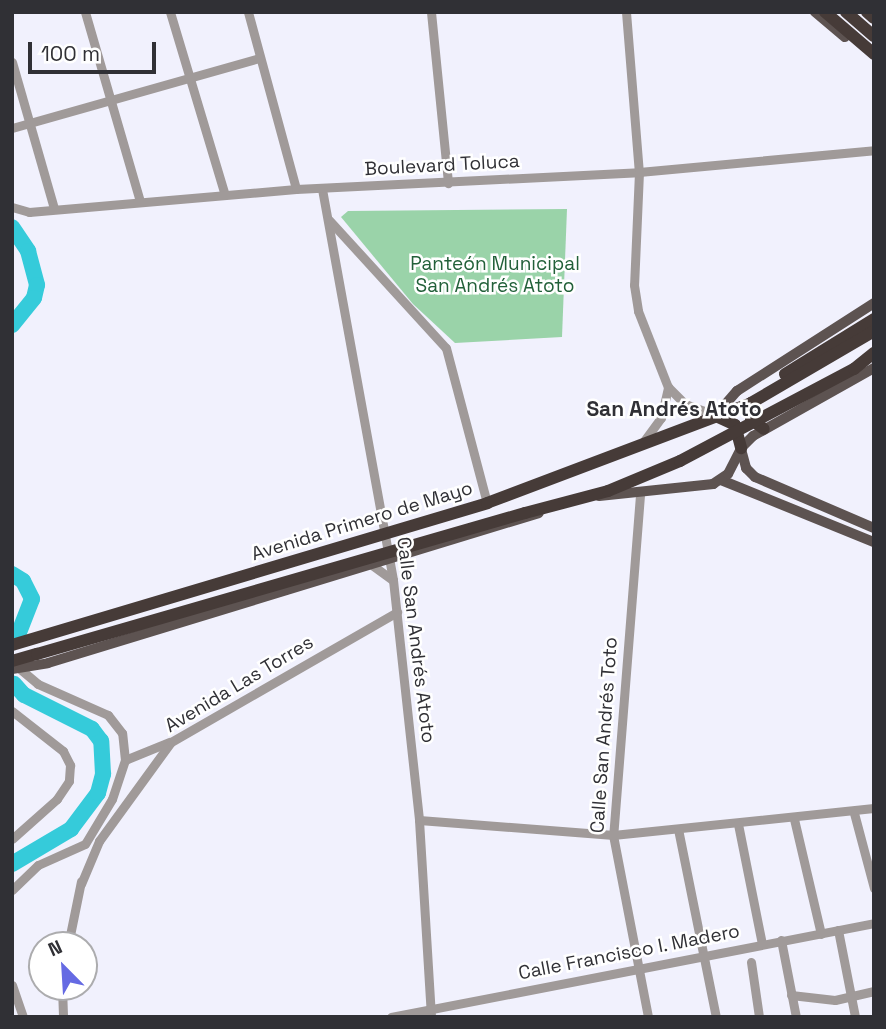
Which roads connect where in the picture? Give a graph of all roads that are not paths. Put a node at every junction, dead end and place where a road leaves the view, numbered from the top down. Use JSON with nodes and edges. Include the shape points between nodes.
{"nodes":[{"id":1,"x":85,"y":12,"type":"edge"},
{"id":2,"x":170,"y":12,"type":"edge"},
{"id":3,"x":248,"y":12,"type":"edge"},
{"id":4,"x":431,"y":12,"type":"edge"},
{"id":5,"x":626,"y":12,"type":"edge"},
{"id":6,"x":815,"y":12,"type":"edge"},
{"id":7,"x":825,"y":12,"type":"edge"},
{"id":8,"x":836,"y":12,"type":"edge"},
{"id":9,"x":846,"y":12,"type":"edge"},
{"id":10,"x":867,"y":12,"type":"edge"},
{"id":11,"x":874,"y":18,"type":"edge"},
{"id":12,"x":874,"y":36,"type":"edge"},
{"id":13,"x":874,"y":43,"type":"edge"},
{"id":14,"x":874,"y":54,"type":"edge"},
{"id":15,"x":259,"y":58,"type":"junction"},
{"id":16,"x":874,"y":60,"type":"edge"},
{"id":17,"x":12,"y":62,"type":"edge"},
{"id":18,"x":190,"y":78,"type":"junction"},
{"id":19,"x":110,"y":99,"type":"junction"},
{"id":20,"x":30,"y":122,"type":"junction"},
{"id":21,"x":12,"y":128,"type":"edge"},
{"id":22,"x":874,"y":150,"type":"edge"},
{"id":23,"x":639,"y":172,"type":"junction"},
{"id":24,"x":448,"y":183,"type":"junction"},
{"id":25,"x":296,"y":189,"type":"junction"},
{"id":26,"x":322,"y":189,"type":"junction"},
{"id":27,"x":225,"y":195,"type":"junction"},
{"id":28,"x":140,"y":201,"type":"junction"},
{"id":29,"x":12,"y":207,"type":"edge"},
{"id":30,"x":54,"y":208,"type":"junction"},
{"id":31,"x":328,"y":220,"type":"junction"},
{"id":32,"x":874,"y":303,"type":"edge"},
{"id":33,"x":874,"y":310,"type":"edge"},
{"id":34,"x":860,"y":312,"type":"junction"},
{"id":35,"x":874,"y":320,"type":"edge"},
{"id":36,"x":874,"y":331,"type":"edge"},
{"id":37,"x":874,"y":353,"type":"edge"},
{"id":38,"x":874,"y":360,"type":"edge"},
{"id":39,"x":874,"y":368,"type":"edge"},
{"id":40,"x":854,"y":369,"type":"junction"},
{"id":41,"x":668,"y":387,"type":"junction"},
{"id":42,"x":751,"y":399,"type":"junction"},
{"id":43,"x":716,"y":415,"type":"junction"},
{"id":44,"x":764,"y":429,"type":"junction"},
{"id":45,"x":741,"y":447,"type":"junction"},
{"id":46,"x":630,"y":450,"type":"junction"},
{"id":47,"x":721,"y":480,"type":"junction"},
{"id":48,"x":640,"y":495,"type":"junction"},
{"id":49,"x":589,"y":496,"type":"junction"},
{"id":50,"x":487,"y":503,"type":"junction"},
{"id":51,"x":820,"y":505,"type":"junction"},
{"id":52,"x":551,"y":506,"type":"junction"},
{"id":53,"x":814,"y":517,"type":"junction"},
{"id":54,"x":873,"y":527,"type":"edge"},
{"id":55,"x":386,"y":535,"type":"junction"},
{"id":56,"x":870,"y":540,"type":"edge"},
{"id":57,"x":390,"y":560,"type":"junction"},
{"id":58,"x":372,"y":565,"type":"junction"},
{"id":59,"x":393,"y":580,"type":"junction"},
{"id":60,"x":216,"y":586,"type":"junction"},
{"id":61,"x":225,"y":610,"type":"junction"},
{"id":62,"x":397,"y":612,"type":"junction"},
{"id":63,"x":12,"y":645,"type":"edge"},
{"id":64,"x":15,"y":666,"type":"edge"},
{"id":65,"x":12,"y":711,"type":"edge"},
{"id":66,"x":171,"y":742,"type":"junction"},
{"id":67,"x":125,"y":760,"type":"junction"},
{"id":68,"x":874,"y":808,"type":"edge"},
{"id":69,"x":854,"y":813,"type":"junction"},
{"id":70,"x":794,"y":819,"type":"junction"},
{"id":71,"x":419,"y":820,"type":"junction"},
{"id":72,"x":738,"y":824,"type":"junction"},
{"id":73,"x":678,"y":829,"type":"junction"},
{"id":74,"x":613,"y":835,"type":"junction"},
{"id":75,"x":12,"y":839,"type":"edge"},
{"id":76,"x":85,"y":844,"type":"junction"},
{"id":77,"x":81,"y":884,"type":"junction"},
{"id":78,"x":874,"y":888,"type":"edge"},
{"id":79,"x":12,"y":890,"type":"edge"},
{"id":80,"x":874,"y":923,"type":"edge"},
{"id":81,"x":838,"y":930,"type":"junction"},
{"id":82,"x":71,"y":931,"type":"edge"},
{"id":83,"x":821,"y":934,"type":"junction"},
{"id":84,"x":781,"y":940,"type":"junction"},
{"id":85,"x":762,"y":944,"type":"junction"},
{"id":86,"x":704,"y":955,"type":"junction"},
{"id":87,"x":751,"y":962,"type":"dead end"},
{"id":88,"x":639,"y":968,"type":"junction"},
{"id":89,"x":12,"y":985,"type":"edge"},
{"id":90,"x":874,"y":991,"type":"edge"},
{"id":91,"x":791,"y":995,"type":"junction"},
{"id":92,"x":850,"y":997,"type":"junction"},
{"id":93,"x":431,"y":1013,"type":"edge"},
{"id":94,"x":23,"y":1017,"type":"edge"},
{"id":95,"x":391,"y":1017,"type":"edge"},
{"id":96,"x":648,"y":1017,"type":"edge"},
{"id":97,"x":716,"y":1017,"type":"edge"},
{"id":98,"x":760,"y":1017,"type":"edge"},
{"id":99,"x":796,"y":1017,"type":"edge"},
{"id":100,"x":855,"y":1017,"type":"edge"}],
"edges":[{"from":1,"to":19,"type":"street"},
{"from":2,"to":18,"type":"street"},
{"from":3,"to":15,"type":"street"},
{"from":4,"to":24,"type":"street"},
{"from":5,"to":23,"type":"street"},
{"from":6,"to":16,"type":"main road"},
{"from":7,"to":14,"type":"highway"},
{"from":8,"to":13,"type":"highway"},
{"from":9,"to":12,"type":"highway"},
{"from":10,"to":11,"type":"highway"},
{"from":15,"to":18,"type":"street"},
{"from":15,"to":25,"type":"street"},
{"from":17,"to":20,"type":"street"},
{"from":18,"to":19,"type":"street"},
{"from":18,"to":27,"type":"street"},
{"from":19,"to":20,"type":"street"},
{"from":19,"to":28,"type":"street"},
{"from":20,"to":21,"type":"street"},
{"from":20,"to":30,"type":"street"},
{"from":22,"to":23,"type":"street","name":"Boulevard Toluca"},
{"from":23,"to":24,"type":"street","name":"Boulevard Toluca"},
{"from":23,"to":41,"type":"street","via":[[634,285],[638,311]]},
{"from":24,"to":26,"type":"street","name":"Boulevard Toluca"},
{"from":25,"to":26,"type":"street","name":"Boulevard Toluca"},
{"from":25,"to":27,"type":"street","name":"Boulevard Toluca"},
{"from":26,"to":31,"type":"street","name":"Calle San Andrés Atoto"},
{"from":27,"to":28,"type":"street","name":"Boulevard Toluca"},
{"from":28,"to":30,"type":"street","name":"Boulevard Toluca"},
{"from":29,"to":30,"type":"street","name":"Boulevard Toluca","via":[[29,212]]},
{"from":31,"to":50,"type":"street","via":[[446,348]]},
{"from":31,"to":55,"type":"street","name":"Calle San Andrés Atoto"},
{"from":32,"to":34,"type":"main road"},
{"from":33,"to":34,"type":"main road","name":"Avenida Primero de Mayo"},
{"from":34,"to":43,"type":"main road","name":"Avenida Primero de Mayo","via":[[737,391]]},
{"from":35,"to":42,"type":"highway"},
{"from":36,"to":42,"type":"highway"},
{"from":37,"to":40,"type":"highway","name":"Avenida Primero de Mayo","bridge":true},
{"from":38,"to":40,"type":"highway","bridge":true},
{"from":39,"to":44,"type":"main road"},
{"from":40,"to":49,"type":"highway","name":"Avenida Primero de Mayo","bridge":true,"via":[[680,461]]},
{"from":41,"to":43,"type":"street","via":[[685,404]]},
{"from":41,"to":46,"type":"street","via":[[657,425]]},
{"from":42,"to":43,"type":"highway"},
{"from":42,"to":44,"type":"highway","via":[[751,419]]},
{"from":43,"to":45,"type":"highway","via":[[736,425]]},
{"from":43,"to":46,"type":"highway","name":"Avenida Primero de Mayo"},
{"from":44,"to":45,"type":"main road"},
{"from":45,"to":47,"type":"main road","via":[[734,467]]},
{"from":45,"to":51,"type":"main road","via":[[752,475]]},
{"from":46,"to":50,"type":"highway","name":"Avenida Primero de Mayo"},
{"from":47,"to":48,"type":"main road","name":"Avenida Primero de Mayo","via":[[702,488]]},
{"from":47,"to":53,"type":"main road"},
{"from":48,"to":49,"type":"main road","name":"Avenida Primero de Mayo"},
{"from":48,"to":74,"type":"street","name":"Calle San Andrés Toto"},
{"from":49,"to":52,"type":"highway","name":"Avenida Primero de Mayo"},
{"from":50,"to":55,"type":"highway","name":"Avenida Primero de Mayo"},
{"from":51,"to":53,"type":"street"},
{"from":51,"to":54,"type":"main road"},
{"from":52,"to":57,"type":"main road","name":"Avenida Primero de Mayo","via":[[527,519]]},
{"from":52,"to":64,"type":"highway","name":"Avenida Primero de Mayo","bridge":true,"via":[[37,654]]},
{"from":53,"to":56,"type":"main road"},
{"from":54,"to":56,"type":"street"},
{"from":55,"to":57,"type":"street","name":"Calle San Andrés Atoto"},
{"from":55,"to":60,"type":"highway","name":"Avenida Primero de Mayo"},
{"from":57,"to":58,"type":"main road","name":"Avenida Primero de Mayo"},
{"from":57,"to":59,"type":"street","name":"Calle San Andrés Atoto"},
{"from":58,"to":59,"type":"street"},
{"from":58,"to":61,"type":"main road","name":"Avenida Primero de Mayo"},
{"from":59,"to":62,"type":"street","name":"Calle San Andrés Atoto"},
{"from":60,"to":61,"type":"highway","via":[[229,596]]},
{"from":60,"to":63,"type":"highway","name":"Avenida Primero de Mayo"},
{"from":61,"to":64,"type":"main road","name":"Avenida Primero de Mayo"},
{"from":62,"to":66,"type":"street","name":"Avenida Las Torres"},
{"from":62,"to":71,"type":"street","name":"Calle San Andrés Atoto"},
{"from":64,"to":67,"type":"street","via":[[38,684],[108,715],[122,733]]},
{"from":65,"to":75,"type":"street","via":[[63,751],[70,765],[69,781],[57,799]]},
{"from":66,"to":67,"type":"street"},
{"from":66,"to":77,"type":"street","name":"Avenida Las Torres","via":[[132,789],[99,841]]},
{"from":67,"to":76,"type":"street","via":[[112,799]]},
{"from":68,"to":69,"type":"street"},
{"from":69,"to":70,"type":"street"},
{"from":69,"to":78,"type":"street"},
{"from":70,"to":72,"type":"street"},
{"from":70,"to":83,"type":"street"},
{"from":71,"to":74,"type":"street"},
{"from":71,"to":93,"type":"street","name":"Calle San Andrés Atoto"},
{"from":72,"to":73,"type":"street"},
{"from":72,"to":85,"type":"street"},
{"from":73,"to":74,"type":"street"},
{"from":73,"to":86,"type":"street"},
{"from":74,"to":88,"type":"street","name":"Calle San Andrés Toto"},
{"from":76,"to":77,"type":"street"},
{"from":76,"to":79,"type":"street","via":[[38,865]]},
{"from":77,"to":82,"type":"street"},
{"from":80,"to":81,"type":"street","name":"Calle Francisco I. Madero"},
{"from":81,"to":83,"type":"street","name":"Calle Francisco I. Madero"},
{"from":81,"to":92,"type":"street"},
{"from":83,"to":84,"type":"street","name":"Calle Francisco I. Madero"},
{"from":84,"to":85,"type":"street","name":"Calle Francisco I. Madero"},
{"from":84,"to":91,"type":"street"},
{"from":85,"to":86,"type":"street","name":"Calle Francisco I. Madero"},
{"from":86,"to":88,"type":"street","name":"Calle Francisco I. Madero"},
{"from":86,"to":97,"type":"street"},
{"from":87,"to":98,"type":"street"},
{"from":88,"to":93,"type":"street","name":"Calle Francisco I. Madero"},
{"from":88,"to":96,"type":"street","name":"Calle San Andrés Toto"},
{"from":89,"to":94,"type":"street"},
{"from":90,"to":92,"type":"street"},
{"from":91,"to":92,"type":"street","via":[[835,1000]]},
{"from":91,"to":99,"type":"street"},
{"from":92,"to":100,"type":"street"},
{"from":93,"to":95,"type":"street","name":"Calle Francisco I. Madero"}]}
